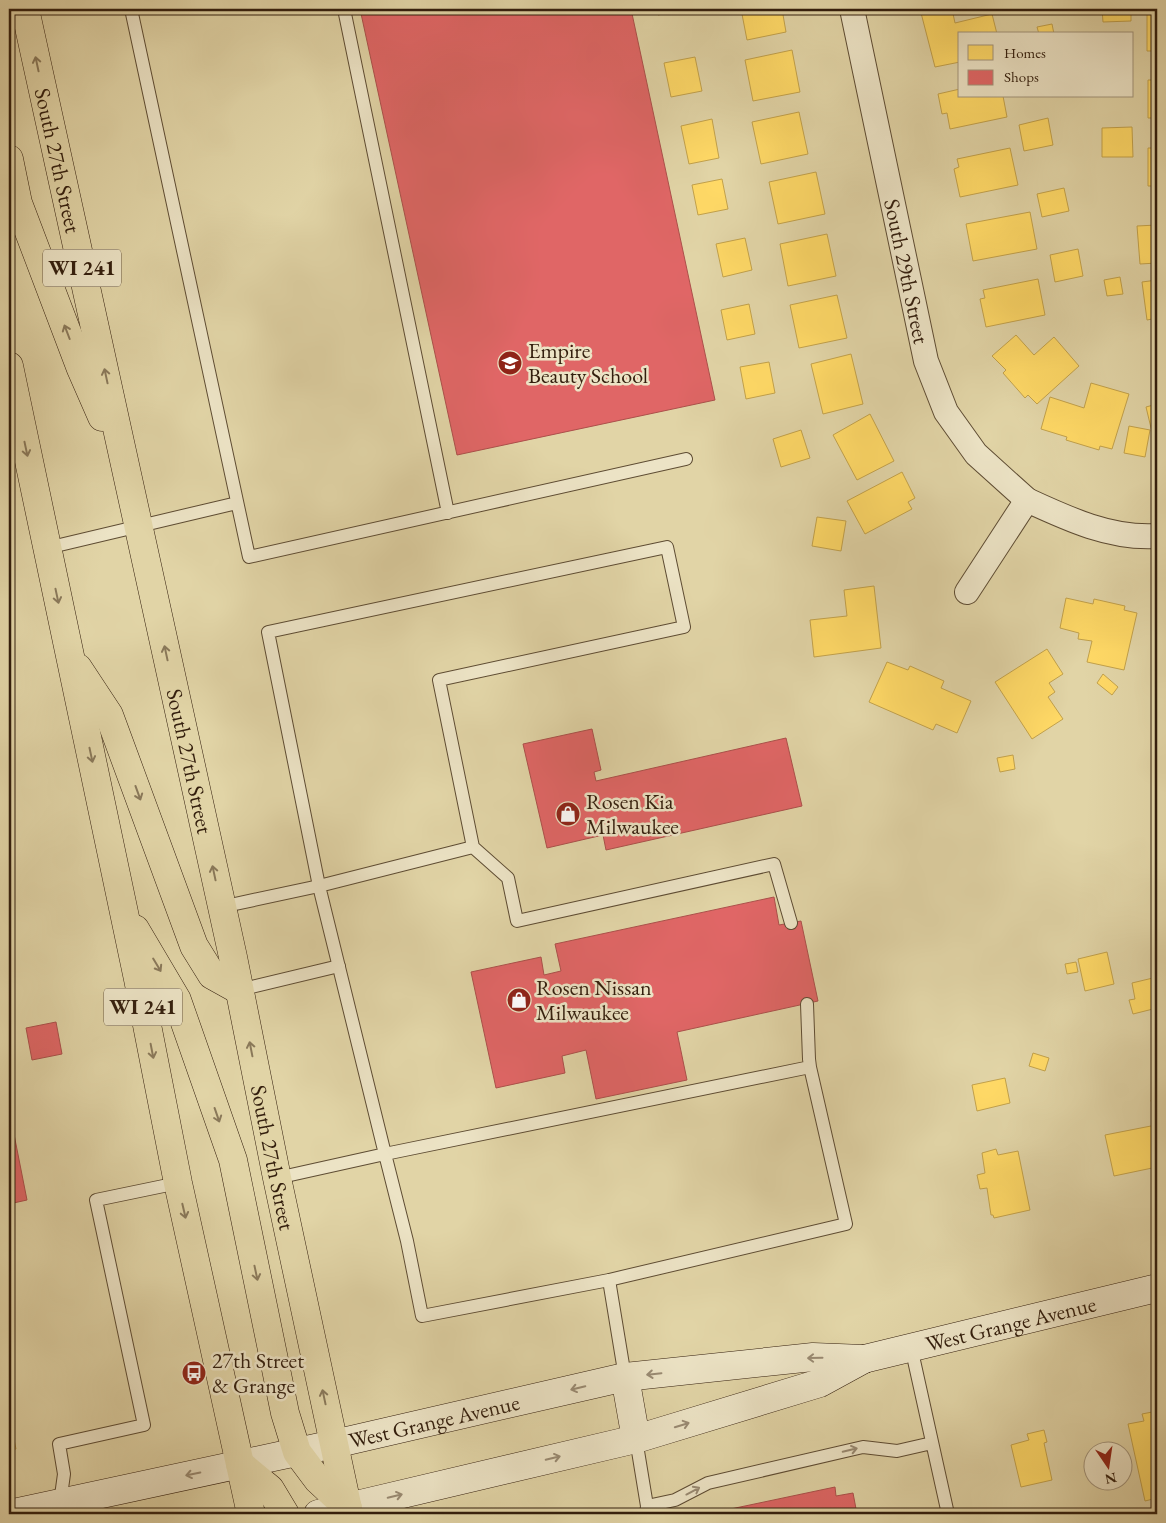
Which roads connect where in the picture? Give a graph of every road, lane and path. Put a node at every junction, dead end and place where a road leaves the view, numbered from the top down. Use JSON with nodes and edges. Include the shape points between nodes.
{"nodes":[{"id":1,"x":25,"y":9,"type":"edge"},
{"id":2,"x":131,"y":9,"type":"edge"},
{"id":3,"x":344,"y":9,"type":"edge"},
{"id":4,"x":852,"y":9,"type":"edge"},
{"id":5,"x":9,"y":159,"type":"edge"},
{"id":6,"x":9,"y":366,"type":"edge"},
{"id":7,"x":686,"y":459,"type":"dead end"},
{"id":8,"x":127,"y":474,"type":"junction"},
{"id":9,"x":1027,"y":500,"type":"junction"},
{"id":10,"x":237,"y":503,"type":"junction"},
{"id":11,"x":448,"y":513,"type":"junction"},
{"id":12,"x":138,"y":526,"type":"junction"},
{"id":13,"x":1157,"y":536,"type":"edge"},
{"id":14,"x":47,"y":548,"type":"junction"},
{"id":15,"x":967,"y":592,"type":"dead end"},
{"id":16,"x":70,"y":656,"type":"junction"},
{"id":17,"x":474,"y":847,"type":"junction"},
{"id":18,"x":319,"y":886,"type":"junction"},
{"id":19,"x":221,"y":907,"type":"junction"},
{"id":20,"x":123,"y":908,"type":"junction"},
{"id":21,"x":791,"y":923,"type":"dead end"},
{"id":22,"x":339,"y":966,"type":"junction"},
{"id":23,"x":239,"y":990,"type":"junction"},
{"id":24,"x":807,"y":1004,"type":"dead end"},
{"id":25,"x":810,"y":1067,"type":"junction"},
{"id":26,"x":385,"y":1154,"type":"junction"},
{"id":27,"x":277,"y":1178,"type":"junction"},
{"id":28,"x":178,"y":1183,"type":"junction"},
{"id":29,"x":609,"y":1280,"type":"junction"},
{"id":30,"x":1157,"y":1288,"type":"edge"},
{"id":31,"x":911,"y":1347,"type":"junction"},
{"id":32,"x":864,"y":1359,"type":"junction"},
{"id":33,"x":625,"y":1377,"type":"junction"},
{"id":34,"x":636,"y":1439,"type":"junction"},
{"id":35,"x":932,"y":1443,"type":"junction"},
{"id":36,"x":334,"y":1444,"type":"junction"},
{"id":37,"x":297,"y":1452,"type":"junction"},
{"id":38,"x":240,"y":1464,"type":"junction"},
{"id":39,"x":61,"y":1509,"type":"edge"},
{"id":40,"x":647,"y":1510,"type":"edge"},
{"id":41,"x":348,"y":1511,"type":"edge"},
{"id":42,"x":9,"y":1514,"type":"edge"},
{"id":43,"x":251,"y":1514,"type":"edge"},
{"id":44,"x":284,"y":1514,"type":"edge"},
{"id":45,"x":318,"y":1514,"type":"edge"},
{"id":46,"x":948,"y":1514,"type":"edge"}],
"edges":[{"from":8,"to":1,"type":"main road","name":"South 27th Street","number":"WI 241","one_way":true},
{"from":2,"to":10,"type":"lane"},
{"from":3,"to":11,"type":"lane"},
{"from":4,"to":9,"type":"street","name":"South 29th Street","via":[[926,362],[946,412],[976,454]]},
{"from":8,"to":5,"type":"main road","one_way":true,"via":[[81,369],[18,203]]},
{"from":6,"to":14,"type":"main road","number":"WI 241","one_way":true},
{"from":7,"to":11,"type":"lane"},
{"from":8,"to":12,"type":"main road","name":"South 27th Street","number":"WI 241"},
{"from":9,"to":13,"type":"street","name":"South 29th Street","via":[[1082,525],[1141,537]]},
{"from":9,"to":15,"type":"street"},
{"from":10,"to":11,"type":"lane","via":[[249,557]]},
{"from":10,"to":12,"type":"lane"},
{"from":12,"to":14,"type":"lane"},
{"from":19,"to":12,"type":"main road","name":"South 27th Street","number":"WI 241","one_way":true},
{"from":14,"to":16,"type":"main road","number":"WI 241","one_way":true},
{"from":16,"to":20,"type":"main road","number":"WI 241","one_way":true},
{"from":16,"to":23,"type":"main road","one_way":true,"via":[[109,715],[194,946],[212,975]]},
{"from":17,"to":18,"type":"lane"},
{"from":17,"to":18,"type":"lane","via":[[439,680],[684,626],[667,546],[268,632]]},
{"from":17,"to":21,"type":"lane","via":[[508,878],[517,921],[774,864]]},
{"from":18,"to":19,"type":"lane"},
{"from":18,"to":22,"type":"lane"},
{"from":19,"to":23,"type":"main road","name":"South 27th Street","number":"WI 241"},
{"from":20,"to":28,"type":"main road","number":"WI 241","one_way":true},
{"from":20,"to":37,"type":"main road","one_way":true,"via":[[177,1000],[233,1160],[285,1413]]},
{"from":22,"to":23,"type":"lane"},
{"from":22,"to":26,"type":"lane"},
{"from":27,"to":23,"type":"main road","name":"South 27th Street","number":"WI 241","one_way":true},
{"from":24,"to":25,"type":"lane"},
{"from":25,"to":26,"type":"lane"},
{"from":25,"to":29,"type":"lane","via":[[846,1224]]},
{"from":26,"to":27,"type":"lane"},
{"from":26,"to":29,"type":"lane","via":[[422,1316]]},
{"from":36,"to":27,"type":"main road","name":"South 27th Street","number":"WI 241","one_way":true},
{"from":28,"to":38,"type":"main road","number":"WI 241","one_way":true},
{"from":28,"to":39,"type":"lane","via":[[96,1200],[144,1425],[59,1444],[64,1474]]},
{"from":29,"to":33,"type":"lane"},
{"from":30,"to":31,"type":"street","name":"West Grange Avenue"},
{"from":31,"to":32,"type":"street","name":"West Grange Avenue"},
{"from":31,"to":35,"type":"lane"},
{"from":32,"to":33,"type":"street","name":"West Grange Avenue","one_way":true,"via":[[813,1358]]},
{"from":34,"to":32,"type":"street","name":"West Grange Avenue","one_way":true,"via":[[820,1382]]},
{"from":33,"to":34,"type":"street"},
{"from":33,"to":36,"type":"street","name":"West Grange Avenue","one_way":true},
{"from":34,"to":40,"type":"lane"},
{"from":41,"to":34,"type":"street","name":"West Grange Avenue","one_way":true},
{"from":40,"to":35,"type":"lane","one_way":true,"via":[[708,1483],[863,1447],[897,1451]]},
{"from":35,"to":46,"type":"lane"},
{"from":36,"to":37,"type":"street","name":"West Grange Avenue"},
{"from":36,"to":41,"type":"main road","name":"South 27th Street","number":"WI 241"},
{"from":37,"to":38,"type":"street","name":"West Grange Avenue"},
{"from":37,"to":41,"type":"main road"},
{"from":38,"to":39,"type":"street","name":"West Grange Avenue","one_way":true},
{"from":38,"to":43,"type":"main road","number":"WI 241"},
{"from":38,"to":44,"type":"main road","via":[[270,1490]]},
{"from":39,"to":42,"type":"street","name":"West Grange Avenue"},
{"from":41,"to":45,"type":"street","name":"West Grange Avenue"}]}
